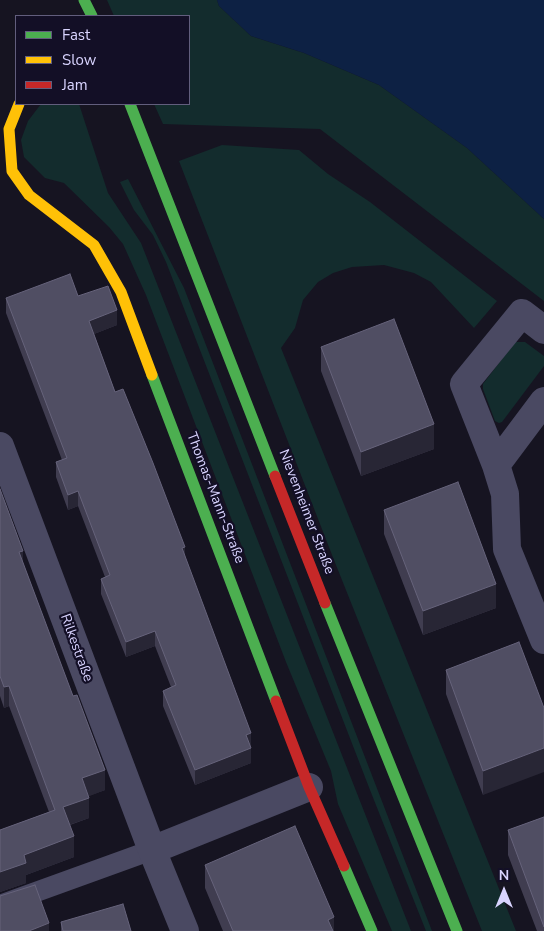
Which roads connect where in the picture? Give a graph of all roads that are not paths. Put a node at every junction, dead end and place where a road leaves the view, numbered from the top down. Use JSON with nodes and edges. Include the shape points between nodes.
{"nodes":[{"id":1,"x":84,"y":0,"type":"edge"},
{"id":2,"x":92,"y":15,"type":"edge"},
{"id":3,"x":18,"y":105,"type":"edge"},
{"id":4,"x":130,"y":105,"type":"edge"},
{"id":5,"x":6,"y":173,"type":"edge"},
{"id":6,"x":544,"y":330,"type":"edge"},
{"id":7,"x":544,"y":401,"type":"edge"},
{"id":8,"x":0,"y":446,"type":"edge"},
{"id":9,"x":496,"y":464,"type":"junction"},
{"id":10,"x":544,"y":640,"type":"edge"},
{"id":11,"x":309,"y":786,"type":"junction"},
{"id":12,"x":152,"y":850,"type":"junction"},
{"id":13,"x":0,"y":905,"type":"edge"},
{"id":14,"x":185,"y":931,"type":"edge"},
{"id":15,"x":372,"y":931,"type":"edge"},
{"id":16,"x":457,"y":931,"type":"edge"}],
"edges":[{"from":1,"to":2,"type":"street"},
{"from":3,"to":5,"type":"street","name":"Thomas-Mann-Straße","via":[[8,137]]},
{"from":4,"to":16,"type":"street","name":"Nievenheimer Straße","via":[[362,699]]},
{"from":5,"to":11,"type":"street","name":"Thomas-Mann-Straße","via":[[94,245],[121,292]]},
{"from":6,"to":9,"type":"street","via":[[522,313],[464,384]]},
{"from":7,"to":9,"type":"street"},
{"from":8,"to":12,"type":"street","name":"Rilkestraße"},
{"from":9,"to":10,"type":"street","via":[[505,494],[507,549]]},
{"from":11,"to":12,"type":"street"},
{"from":11,"to":15,"type":"street","name":"Thomas-Mann-Straße"},
{"from":12,"to":13,"type":"lane"},
{"from":12,"to":14,"type":"street","name":"Rilkestraße"}]}
